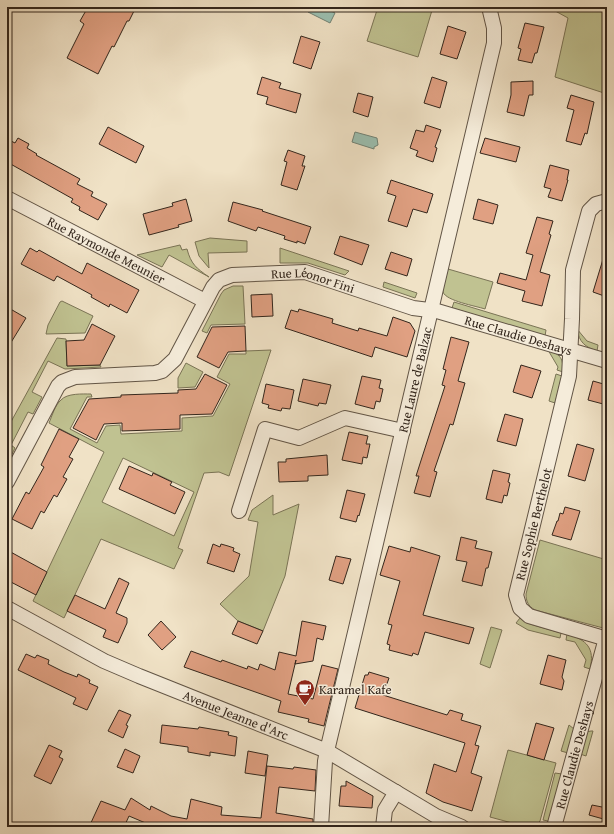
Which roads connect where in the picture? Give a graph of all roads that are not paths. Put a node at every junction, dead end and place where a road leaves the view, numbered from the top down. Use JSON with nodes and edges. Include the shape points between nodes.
{"nodes":[{"id":1,"x":489,"y":7,"type":"edge"},
{"id":2,"x":7,"y":198,"type":"edge"},
{"id":3,"x":607,"y":201,"type":"edge"},
{"id":4,"x":205,"y":301,"type":"junction"},
{"id":5,"x":431,"y":310,"type":"junction"},
{"id":6,"x":571,"y":350,"type":"junction"},
{"id":7,"x":607,"y":361,"type":"edge"},
{"id":8,"x":403,"y":431,"type":"junction"},
{"id":9,"x":7,"y":482,"type":"edge"},
{"id":10,"x":239,"y":511,"type":"dead end"},
{"id":11,"x":7,"y":608,"type":"edge"},
{"id":12,"x":606,"y":638,"type":"edge"},
{"id":13,"x":327,"y":751,"type":"junction"},
{"id":14,"x":396,"y":792,"type":"junction"},
{"id":15,"x":321,"y":827,"type":"edge"},
{"id":16,"x":383,"y":827,"type":"edge"},
{"id":17,"x":462,"y":827,"type":"edge"},
{"id":18,"x":554,"y":827,"type":"edge"}],
"edges":[{"from":1,"to":5,"type":"street","name":"Rue Laure de Balzac","via":[[494,28],[494,43]]},
{"from":2,"to":4,"type":"street","name":"Rue Raymonde Meunier"},
{"from":3,"to":6,"type":"street","name":"Rue Sophie Berthelot","via":[[596,204],[589,211],[574,264]]},
{"from":4,"to":5,"type":"street","name":"Rue Léonor Fini","via":[[213,287],[224,277],[305,272],[414,308]]},
{"from":4,"to":9,"type":"street","name":"Rue Léonor Fini","via":[[175,359],[162,371],[74,377],[62,382]]},
{"from":5,"to":6,"type":"street","name":"Rue Claudie Deshays"},
{"from":5,"to":8,"type":"street","name":"Rue Laure de Balzac"},
{"from":6,"to":7,"type":"street","name":"Rue Claudie Deshays"},
{"from":6,"to":12,"type":"street","name":"Rue Sophie Berthelot","via":[[568,376],[517,586],[517,601],[520,608],[529,616]]},
{"from":8,"to":10,"type":"street","via":[[345,418],[299,438],[265,429]]},
{"from":8,"to":13,"type":"street","name":"Rue Laure de Balzac"},
{"from":11,"to":13,"type":"street","name":"Avenue Jeanne d'Arc","via":[[104,661]]},
{"from":12,"to":18,"type":"street","name":"Rue Claudie Deshays"},
{"from":13,"to":14,"type":"street","name":"Avenue Jeanne d'Arc"},
{"from":13,"to":15,"type":"street","name":"Rue Laure de Balzac"},
{"from":14,"to":16,"type":"street","via":[[385,810]]},
{"from":14,"to":17,"type":"street","name":"Avenue Jeanne d'Arc","via":[[436,816]]}]}
